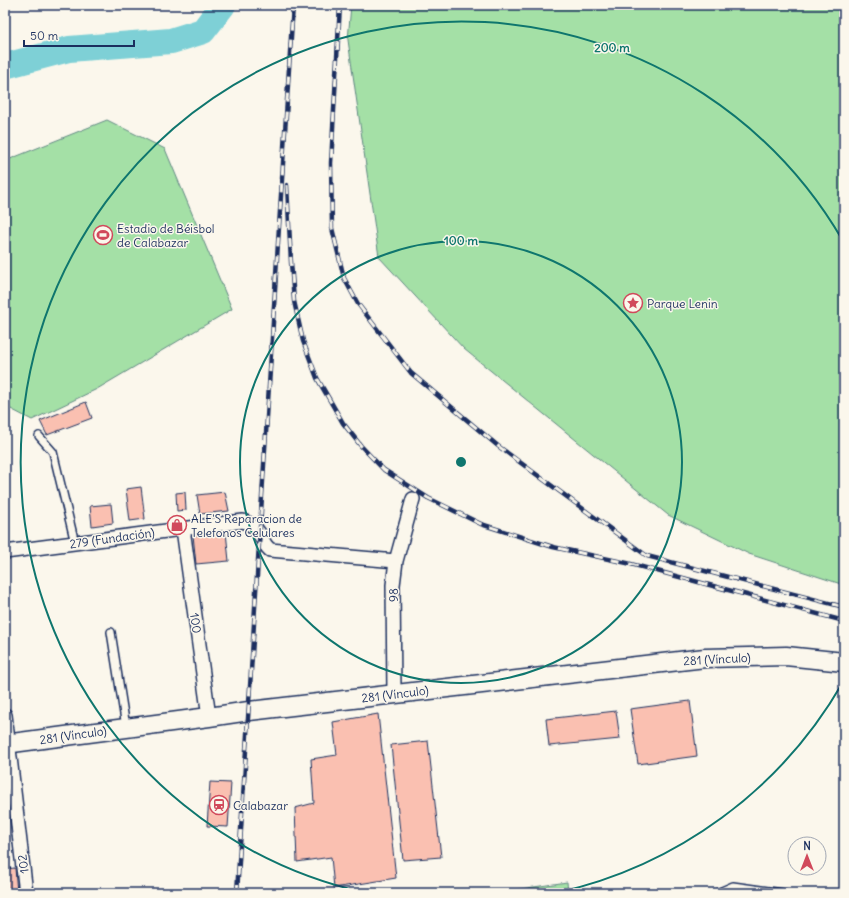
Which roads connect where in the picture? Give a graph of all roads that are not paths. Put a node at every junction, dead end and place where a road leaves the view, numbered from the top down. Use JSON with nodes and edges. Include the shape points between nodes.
{"nodes":[{"id":1,"x":39,"y":436,"type":"dead end"},
{"id":2,"x":413,"y":499,"type":"dead end"},
{"id":3,"x":183,"y":529,"type":"junction"},
{"id":4,"x":75,"y":544,"type":"junction"},
{"id":5,"x":5,"y":552,"type":"edge"},
{"id":6,"x":396,"y":561,"type":"junction"},
{"id":7,"x":111,"y":632,"type":"dead end"},
{"id":8,"x":844,"y":662,"type":"edge"},
{"id":9,"x":394,"y":694,"type":"junction"},
{"id":10,"x":5,"y":715,"type":"edge"},
{"id":11,"x":209,"y":717,"type":"junction"},
{"id":12,"x":126,"y":727,"type":"junction"},
{"id":13,"x":7,"y":744,"type":"edge"},
{"id":14,"x":26,"y":893,"type":"edge"},
{"id":15,"x":718,"y":893,"type":"edge"},
{"id":16,"x":783,"y":893,"type":"edge"}],
"edges":[{"from":1,"to":4,"type":"lane","via":[[53,452]]},
{"from":2,"to":6,"type":"street","name":"98"},
{"from":3,"to":4,"type":"street","name":"279 (Fundación)"},
{"from":3,"to":6,"type":"street","name":"279 (Fundación)","via":[[243,521],[255,527],[270,550]]},
{"from":3,"to":11,"type":"street","name":"100"},
{"from":4,"to":5,"type":"street","name":"279 (Fundación)"},
{"from":6,"to":9,"type":"street","name":"98","via":[[393,585]]},
{"from":7,"to":12,"type":"lane"},
{"from":8,"to":9,"type":"main road","name":"281 (Vínculo)","via":[[786,656],[705,658]]},
{"from":9,"to":11,"type":"main road","name":"281 (Vínculo)"},
{"from":10,"to":13,"type":"street","name":"102"},
{"from":11,"to":12,"type":"main road","name":"281 (Vínculo)"},
{"from":12,"to":13,"type":"main road","name":"281 (Vínculo)"},
{"from":13,"to":14,"type":"street","name":"102"},
{"from":15,"to":16,"type":"lane","via":[[733,886]]}]}
